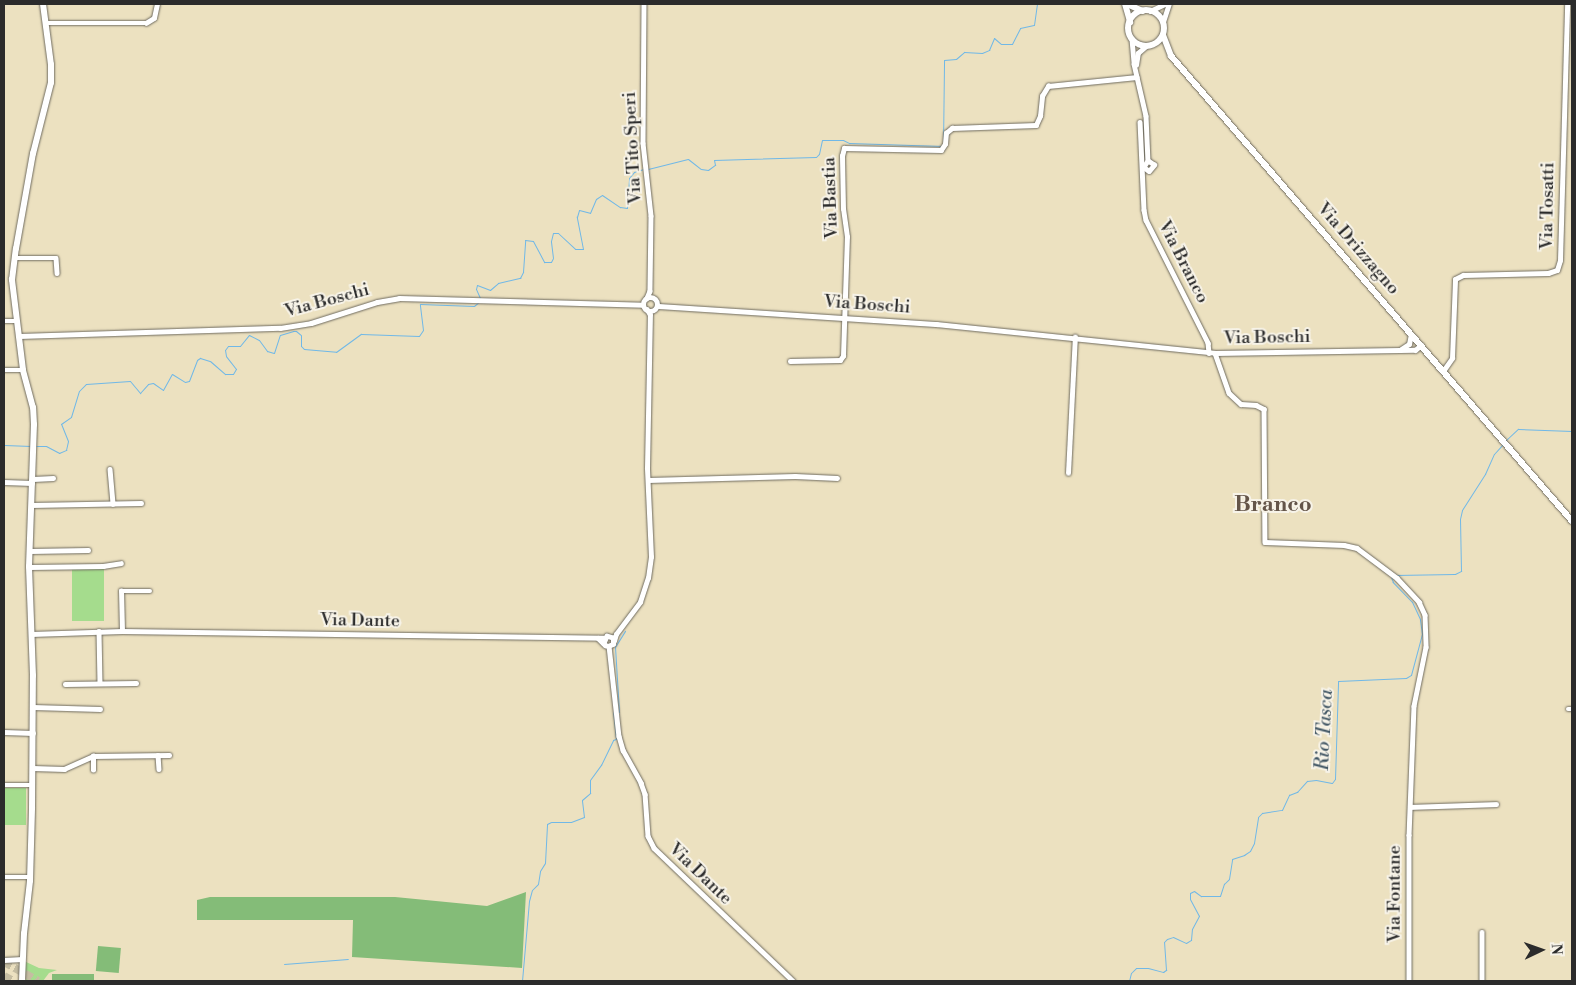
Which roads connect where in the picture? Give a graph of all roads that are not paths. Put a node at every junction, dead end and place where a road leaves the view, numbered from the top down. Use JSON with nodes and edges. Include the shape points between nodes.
{"nodes":[{"id":1,"x":43,"y":4,"type":"edge"},
{"id":2,"x":157,"y":4,"type":"edge"},
{"id":3,"x":644,"y":4,"type":"edge"},
{"id":4,"x":1126,"y":4,"type":"edge"},
{"id":5,"x":1165,"y":4,"type":"edge"},
{"id":6,"x":1170,"y":4,"type":"edge"},
{"id":7,"x":1568,"y":4,"type":"edge"},
{"id":8,"x":1143,"y":10,"type":"junction"},
{"id":9,"x":1150,"y":10,"type":"junction"},
{"id":10,"x":1130,"y":22,"type":"junction"},
{"id":11,"x":1163,"y":22,"type":"junction"},
{"id":12,"x":46,"y":23,"type":"junction"},
{"id":13,"x":1163,"y":35,"type":"junction"},
{"id":14,"x":1132,"y":39,"type":"junction"},
{"id":15,"x":1148,"y":46,"type":"junction"},
{"id":16,"x":1171,"y":56,"type":"junction"},
{"id":17,"x":1135,"y":69,"type":"junction"},
{"id":18,"x":1137,"y":77,"type":"junction"},
{"id":19,"x":1140,"y":122,"type":"dead end"},
{"id":20,"x":1148,"y":161,"type":"dead end"},
{"id":21,"x":14,"y":258,"type":"junction"},
{"id":22,"x":57,"y":273,"type":"dead end"},
{"id":23,"x":650,"y":298,"type":"junction"},
{"id":24,"x":650,"y":309,"type":"junction"},
{"id":25,"x":846,"y":317,"type":"junction"},
{"id":26,"x":4,"y":321,"type":"edge"},
{"id":27,"x":17,"y":321,"type":"junction"},
{"id":28,"x":1412,"y":334,"type":"junction"},
{"id":29,"x":19,"y":336,"type":"junction"},
{"id":30,"x":1075,"y":337,"type":"junction"},
{"id":31,"x":1422,"y":345,"type":"junction"},
{"id":32,"x":1407,"y":347,"type":"junction"},
{"id":33,"x":1401,"y":349,"type":"junction"},
{"id":34,"x":1414,"y":350,"type":"junction"},
{"id":35,"x":1212,"y":353,"type":"junction"},
{"id":36,"x":1431,"y":357,"type":"junction"},
{"id":37,"x":790,"y":361,"type":"dead end"},
{"id":38,"x":4,"y":370,"type":"edge"},
{"id":39,"x":23,"y":370,"type":"junction"},
{"id":40,"x":1443,"y":371,"type":"junction"},
{"id":41,"x":110,"y":469,"type":"dead end"},
{"id":42,"x":1068,"y":473,"type":"dead end"},
{"id":43,"x":54,"y":478,"type":"dead end"},
{"id":44,"x":837,"y":478,"type":"dead end"},
{"id":45,"x":648,"y":480,"type":"junction"},
{"id":46,"x":32,"y":481,"type":"junction"},
{"id":47,"x":4,"y":482,"type":"edge"},
{"id":48,"x":141,"y":503,"type":"dead end"},
{"id":49,"x":113,"y":504,"type":"junction"},
{"id":50,"x":31,"y":505,"type":"junction"},
{"id":51,"x":1572,"y":521,"type":"edge"},
{"id":52,"x":88,"y":550,"type":"dead end"},
{"id":53,"x":30,"y":551,"type":"junction"},
{"id":54,"x":121,"y":563,"type":"dead end"},
{"id":55,"x":29,"y":567,"type":"junction"},
{"id":56,"x":150,"y":591,"type":"dead end"},
{"id":57,"x":99,"y":631,"type":"junction"},
{"id":58,"x":122,"y":631,"type":"junction"},
{"id":59,"x":32,"y":634,"type":"junction"},
{"id":60,"x":616,"y":634,"type":"junction"},
{"id":61,"x":607,"y":637,"type":"junction"},
{"id":62,"x":598,"y":638,"type":"junction"},
{"id":63,"x":614,"y":641,"type":"junction"},
{"id":64,"x":604,"y":644,"type":"junction"},
{"id":65,"x":609,"y":646,"type":"junction"},
{"id":66,"x":136,"y":683,"type":"dead end"},
{"id":67,"x":65,"y":684,"type":"dead end"},
{"id":68,"x":100,"y":684,"type":"junction"},
{"id":69,"x":1416,"y":688,"type":"joint"},
{"id":70,"x":33,"y":707,"type":"junction"},
{"id":71,"x":100,"y":709,"type":"dead end"},
{"id":72,"x":4,"y":732,"type":"edge"},
{"id":73,"x":33,"y":733,"type":"junction"},
{"id":74,"x":158,"y":755,"type":"junction"},
{"id":75,"x":169,"y":755,"type":"dead end"},
{"id":76,"x":94,"y":756,"type":"junction"},
{"id":77,"x":33,"y":768,"type":"junction"},
{"id":78,"x":159,"y":769,"type":"dead end"},
{"id":79,"x":93,"y":770,"type":"dead end"},
{"id":80,"x":4,"y":785,"type":"edge"},
{"id":81,"x":33,"y":786,"type":"junction"},
{"id":82,"x":1496,"y":804,"type":"dead end"},
{"id":83,"x":1410,"y":807,"type":"junction"},
{"id":84,"x":4,"y":877,"type":"edge"},
{"id":85,"x":30,"y":877,"type":"junction"},
{"id":86,"x":1482,"y":932,"type":"dead end"},
{"id":87,"x":22,"y":959,"type":"junction"},
{"id":88,"x":4,"y":960,"type":"edge"},
{"id":89,"x":22,"y":981,"type":"edge"},
{"id":90,"x":792,"y":981,"type":"edge"},
{"id":91,"x":1408,"y":981,"type":"edge"},
{"id":92,"x":1482,"y":981,"type":"edge"}],
"edges":[{"from":1,"to":12,"type":"main road"},
{"from":2,"to":12,"type":"street","via":[[154,18],[146,23]]},
{"from":3,"to":23,"type":"street","name":"Via Tito Speri","via":[[643,143],[651,206]]},
{"from":4,"to":8,"type":"main road"},
{"from":4,"to":10,"type":"main road"},
{"from":5,"to":9,"type":"street"},
{"from":6,"to":11,"type":"street"},
{"from":7,"to":40,"type":"street","name":"Via Tosatti","via":[[1560,260],[1556,270],[1548,274],[1463,275],[1455,279],[1452,358]]},
{"from":8,"to":9,"type":"main road"},
{"from":8,"to":10,"type":"main road"},
{"from":9,"to":11,"type":"main road"},
{"from":10,"to":14,"type":"main road"},
{"from":11,"to":13,"type":"main road"},
{"from":12,"to":21,"type":"main road","via":[[50,83]]},
{"from":13,"to":15,"type":"main road"},
{"from":13,"to":16,"type":"main road","name":"Via Drizzagno"},
{"from":14,"to":15,"type":"main road"},
{"from":14,"to":17,"type":"street"},
{"from":15,"to":16,"type":"main road","name":"Via Drizzagno"},
{"from":15,"to":17,"type":"street","via":[[1138,53]]},
{"from":16,"to":28,"type":"main road","name":"Via Drizzagno"},
{"from":17,"to":18,"type":"street"},
{"from":18,"to":20,"type":"street","via":[[1145,108]]},
{"from":18,"to":25,"type":"street","name":"Via Bastia","via":[[1048,86],[1042,96],[1036,124],[952,128],[946,133],[945,144],[940,150],[844,148]]},
{"from":19,"to":35,"type":"street","name":"Via Branco","via":[[1146,220]]},
{"from":21,"to":22,"type":"street","via":[[56,258]]},
{"from":21,"to":27,"type":"main road","via":[[12,280]]},
{"from":23,"to":24,"type":"street"},
{"from":23,"to":24,"type":"street"},
{"from":24,"to":25,"type":"street","name":"Via Boschi"},
{"from":24,"to":29,"type":"street","name":"Via Boschi","via":[[483,299],[398,298],[311,323],[280,328]]},
{"from":24,"to":45,"type":"street"},
{"from":25,"to":30,"type":"street","name":"Via Boschi"},
{"from":25,"to":37,"type":"street","via":[[844,350],[840,360]]},
{"from":26,"to":27,"type":"street"},
{"from":27,"to":29,"type":"main road"},
{"from":28,"to":31,"type":"main road","name":"Via Drizzagno"},
{"from":28,"to":32,"type":"street"},
{"from":29,"to":39,"type":"main road"},
{"from":30,"to":35,"type":"street","name":"Via Boschi"},
{"from":30,"to":42,"type":"street"},
{"from":31,"to":32,"type":"street","name":"Via Boschi"},
{"from":31,"to":34,"type":"street"},
{"from":31,"to":36,"type":"main road","name":"Via Drizzagno"},
{"from":32,"to":33,"type":"street","name":"Via Boschi"},
{"from":33,"to":34,"type":"street","name":"Via Boschi"},
{"from":33,"to":35,"type":"street","name":"Via Boschi"},
{"from":34,"to":36,"type":"street","name":"Via Boschi"},
{"from":35,"to":69,"type":"street","name":"Via Branco","via":[[1229,393],[1241,404],[1264,409],[1265,542],[1352,546],[1368,554],[1397,578],[1419,602],[1425,615],[1426,647]]},
{"from":36,"to":40,"type":"main road","name":"Via Drizzagno"},
{"from":38,"to":39,"type":"street"},
{"from":39,"to":46,"type":"main road","via":[[34,417]]},
{"from":40,"to":51,"type":"main road","name":"Via Drizzagno"},
{"from":41,"to":49,"type":"street"},
{"from":43,"to":46,"type":"street"},
{"from":44,"to":45,"type":"street"},
{"from":45,"to":60,"type":"street","via":[[651,539],[648,578],[640,602]]},
{"from":46,"to":47,"type":"street"},
{"from":46,"to":50,"type":"main road"},
{"from":48,"to":49,"type":"street"},
{"from":49,"to":50,"type":"street"},
{"from":50,"to":53,"type":"main road"},
{"from":52,"to":53,"type":"street"},
{"from":53,"to":55,"type":"main road"},
{"from":54,"to":55,"type":"street"},
{"from":55,"to":59,"type":"main road"},
{"from":56,"to":58,"type":"street","via":[[121,591]]},
{"from":57,"to":58,"type":"street","name":"Via Dante"},
{"from":57,"to":59,"type":"street","name":"Via Dante"},
{"from":57,"to":68,"type":"street"},
{"from":58,"to":62,"type":"street","name":"Via Dante"},
{"from":59,"to":70,"type":"main road"},
{"from":60,"to":61,"type":"street"},
{"from":60,"to":63,"type":"street"},
{"from":61,"to":62,"type":"street","name":"Via Dante"},
{"from":61,"to":63,"type":"street"},
{"from":61,"to":64,"type":"street"},
{"from":62,"to":64,"type":"street"},
{"from":63,"to":65,"type":"street"},
{"from":64,"to":65,"type":"street"},
{"from":65,"to":90,"type":"street","name":"Via Dante","via":[[618,736],[642,783],[648,836],[654,848]]},
{"from":66,"to":68,"type":"street"},
{"from":67,"to":68,"type":"street"},
{"from":69,"to":83,"type":"street","name":"Via Fontane"},
{"from":70,"to":71,"type":"street"},
{"from":70,"to":73,"type":"main road"},
{"from":72,"to":73,"type":"street"},
{"from":73,"to":77,"type":"main road"},
{"from":74,"to":75,"type":"street"},
{"from":74,"to":76,"type":"street"},
{"from":74,"to":78,"type":"street"},
{"from":76,"to":77,"type":"street","via":[[64,769]]},
{"from":76,"to":79,"type":"street"},
{"from":77,"to":81,"type":"main road"},
{"from":80,"to":81,"type":"street"},
{"from":81,"to":85,"type":"main road"},
{"from":82,"to":83,"type":"street"},
{"from":83,"to":91,"type":"street","name":"Via Fontane"},
{"from":84,"to":85,"type":"street"},
{"from":85,"to":87,"type":"main road"},
{"from":86,"to":92,"type":"street"},
{"from":87,"to":88,"type":"street"},
{"from":87,"to":89,"type":"main road"}]}
